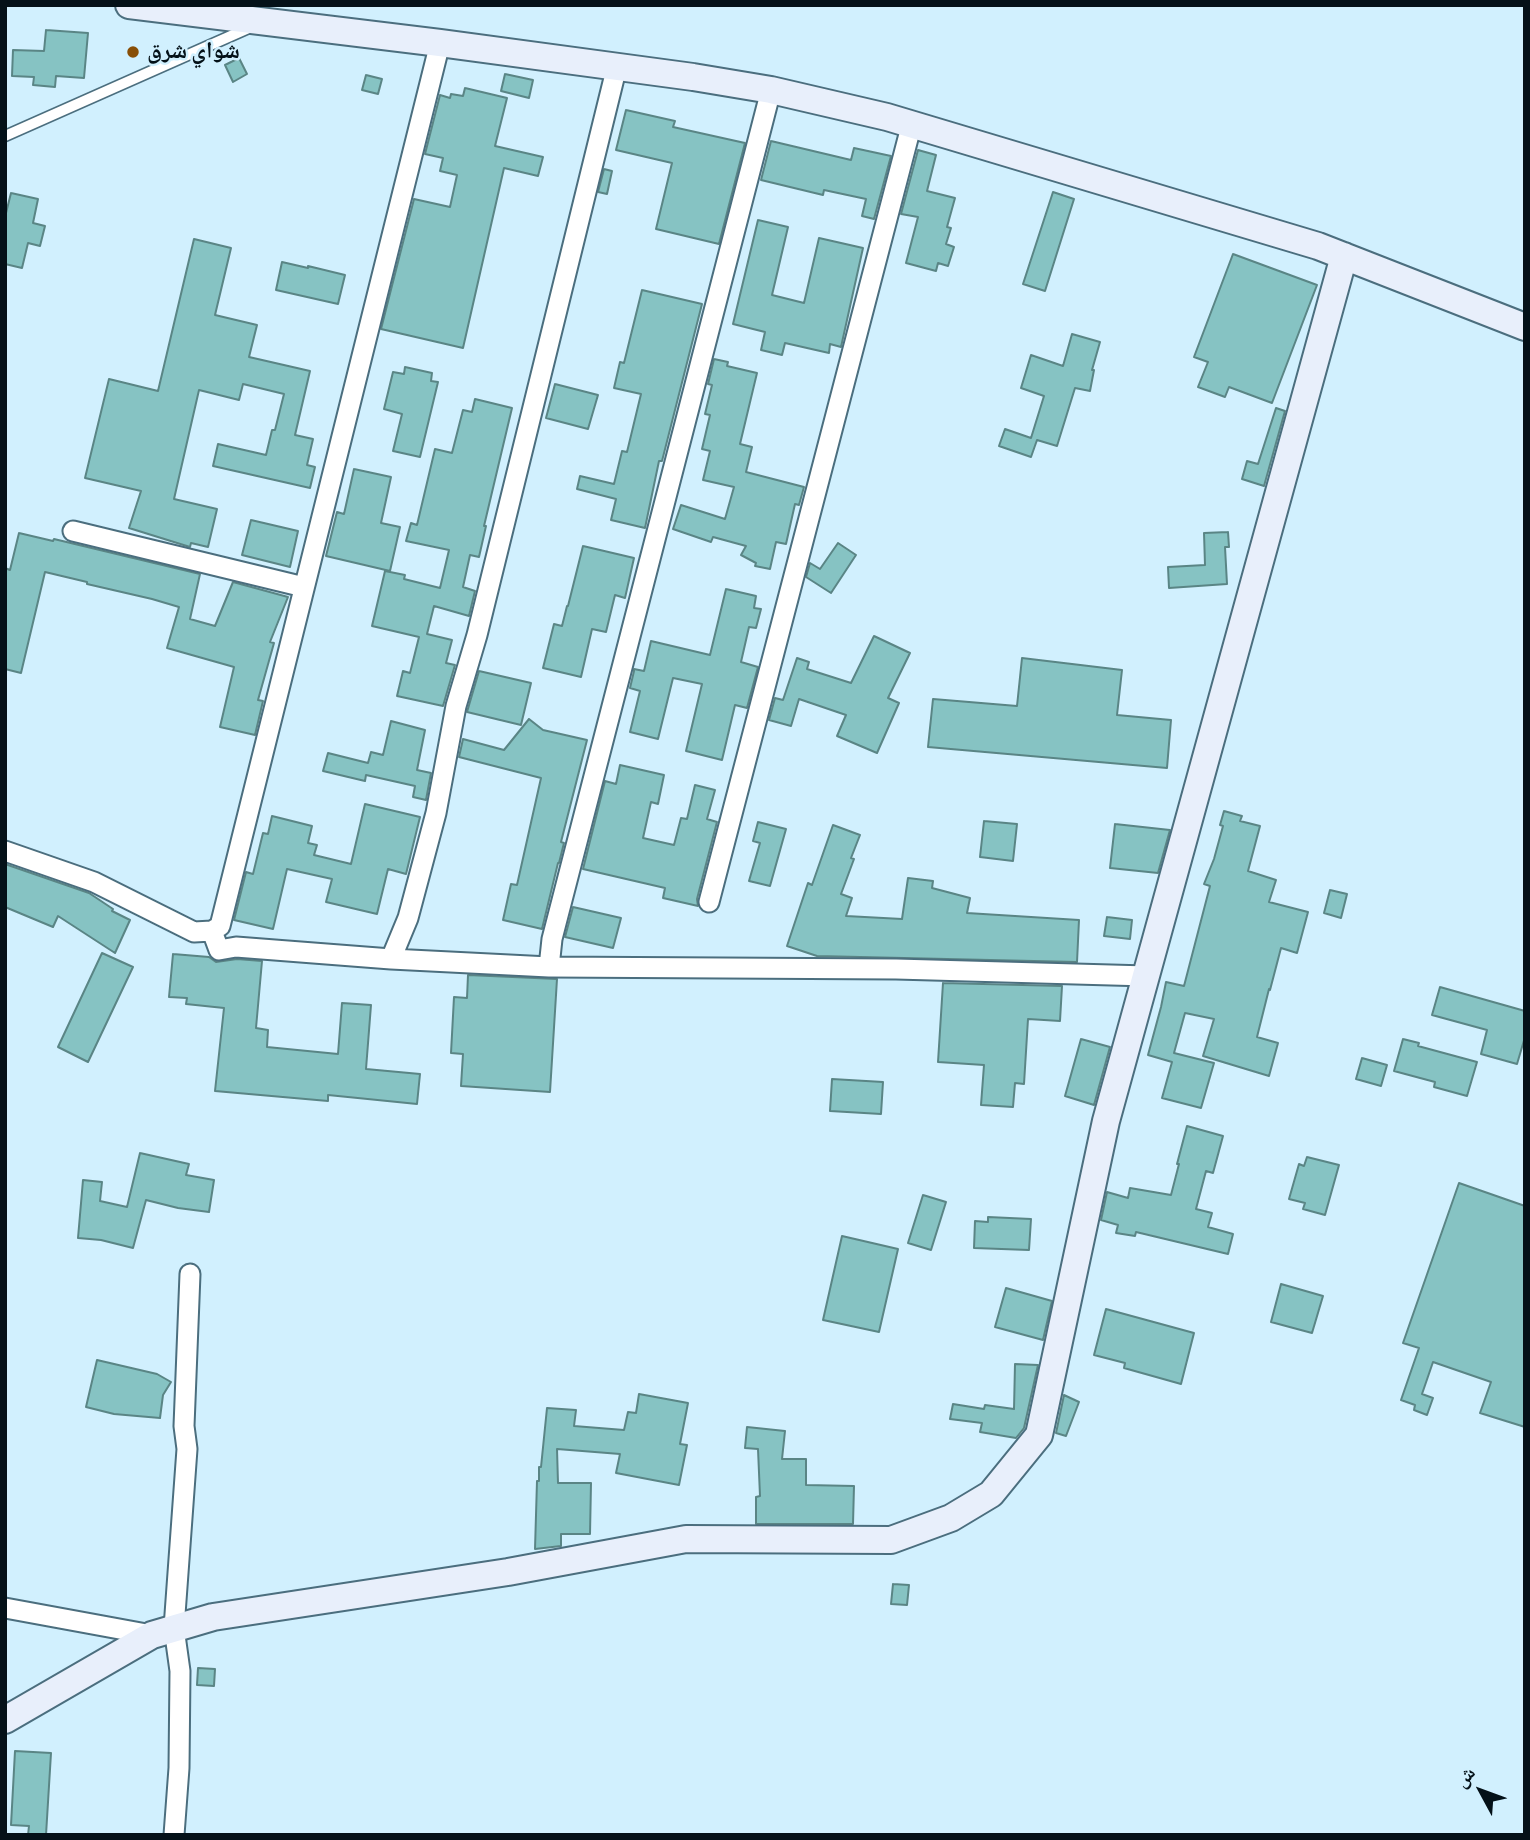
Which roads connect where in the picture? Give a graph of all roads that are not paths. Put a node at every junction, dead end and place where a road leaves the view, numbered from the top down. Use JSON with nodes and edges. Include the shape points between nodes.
{"nodes":[{"id":1,"x":129,"y":5,"type":"edge"},
{"id":2,"x":265,"y":21,"type":"junction"},
{"id":3,"x":440,"y":43,"type":"junction"},
{"id":4,"x":617,"y":66,"type":"junction"},
{"id":5,"x":771,"y":90,"type":"junction"},
{"id":6,"x":912,"y":123,"type":"junction"},
{"id":7,"x":5,"y":136,"type":"edge"},
{"id":8,"x":1343,"y":256,"type":"junction"},
{"id":9,"x":1525,"y":327,"type":"edge"},
{"id":10,"x":73,"y":531,"type":"dead end"},
{"id":11,"x":304,"y":587,"type":"junction"},
{"id":12,"x":5,"y":851,"type":"edge"},
{"id":13,"x":709,"y":902,"type":"dead end"},
{"id":14,"x":212,"y":932,"type":"junction"},
{"id":15,"x":391,"y":959,"type":"junction"},
{"id":16,"x":550,"y":967,"type":"junction"},
{"id":17,"x":1147,"y":976,"type":"junction"},
{"id":18,"x":190,"y":1274,"type":"dead end"},
{"id":19,"x":5,"y":1608,"type":"edge"},
{"id":20,"x":163,"y":1632,"type":"junction"},
{"id":21,"x":5,"y":1720,"type":"edge"},
{"id":22,"x":174,"y":1835,"type":"edge"}],
"edges":[{"from":1,"to":2,"type":"street"},
{"from":2,"to":3,"type":"street"},
{"from":2,"to":7,"type":"lane"},
{"from":3,"to":4,"type":"street"},
{"from":3,"to":11,"type":"street"},
{"from":4,"to":5,"type":"street"},
{"from":4,"to":15,"type":"street","via":[[456,706],[436,813],[408,918]]},
{"from":5,"to":6,"type":"street"},
{"from":5,"to":16,"type":"street","via":[[552,939]]},
{"from":6,"to":8,"type":"street"},
{"from":6,"to":13,"type":"street"},
{"from":8,"to":9,"type":"street"},
{"from":8,"to":17,"type":"street"},
{"from":10,"to":11,"type":"street"},
{"from":11,"to":14,"type":"street","via":[[220,926]]},
{"from":12,"to":14,"type":"street","via":[[94,882],[194,932]]},
{"from":14,"to":15,"type":"street","via":[[219,950],[236,947]]},
{"from":15,"to":16,"type":"street"},
{"from":16,"to":17,"type":"street"},
{"from":17,"to":20,"type":"street","via":[[1106,1121],[1039,1435],[991,1494],[951,1518],[891,1540],[686,1539],[508,1572],[213,1617]]},
{"from":18,"to":20,"type":"street","via":[[187,1449]]},
{"from":19,"to":20,"type":"street"},
{"from":20,"to":21,"type":"street"},
{"from":20,"to":22,"type":"street","via":[[180,1671]]}]}
